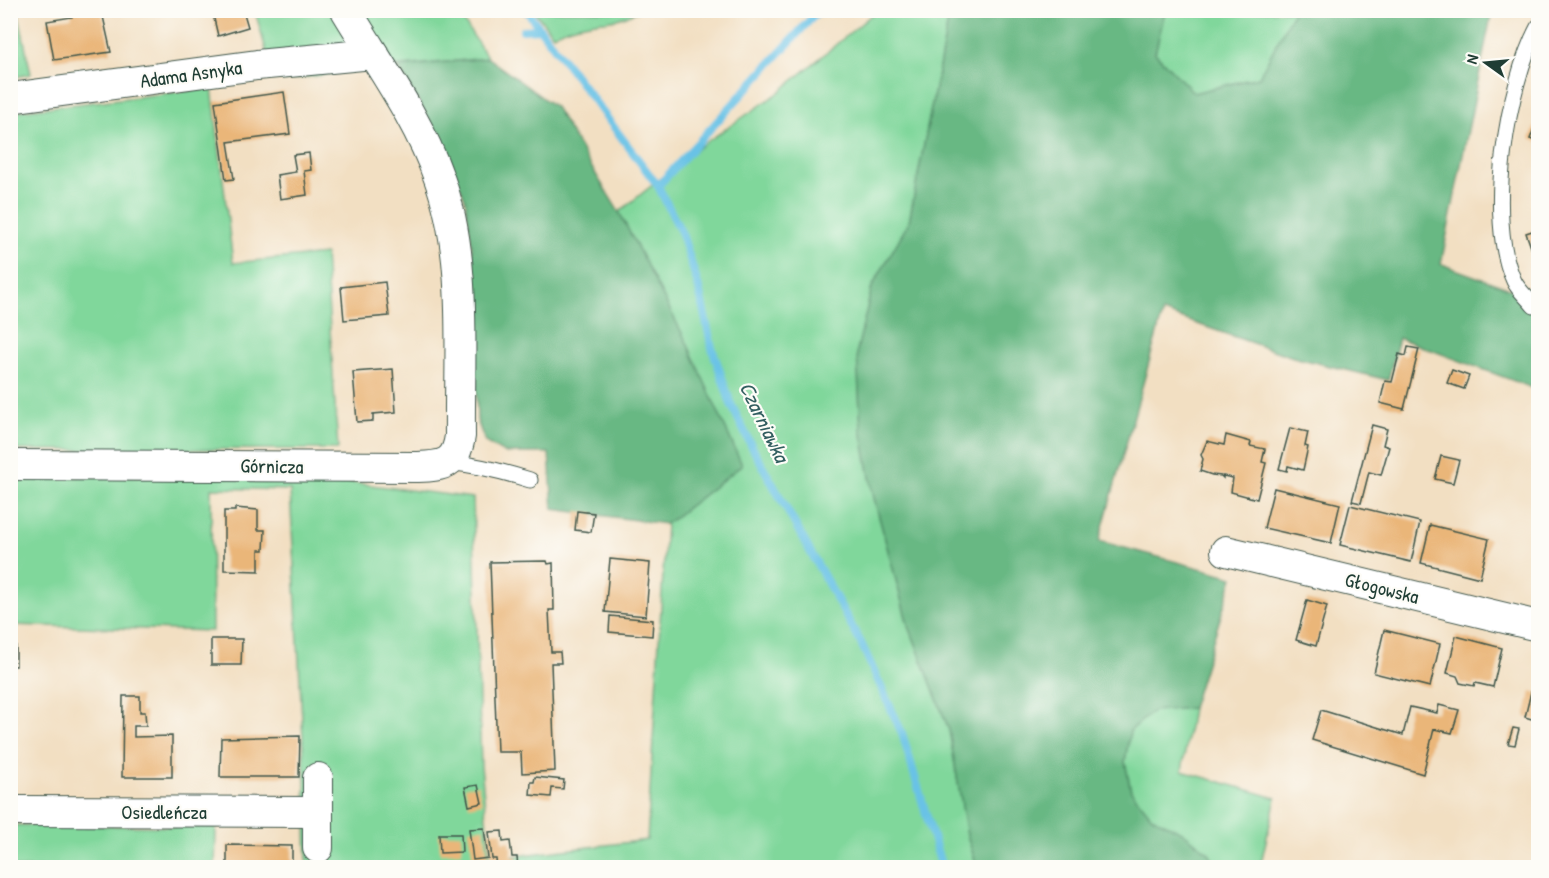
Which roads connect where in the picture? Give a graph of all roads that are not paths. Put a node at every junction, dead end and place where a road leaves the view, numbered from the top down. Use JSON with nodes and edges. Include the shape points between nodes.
{"nodes":[{"id":1,"x":346,"y":10,"type":"edge"},
{"id":2,"x":1539,"y":27,"type":"edge"},
{"id":3,"x":373,"y":54,"type":"junction"},
{"id":4,"x":10,"y":98,"type":"edge"},
{"id":5,"x":1534,"y":306,"type":"dead end"},
{"id":6,"x":447,"y":462,"type":"junction"},
{"id":7,"x":10,"y":465,"type":"edge"},
{"id":8,"x":530,"y":480,"type":"dead end"},
{"id":9,"x":1226,"y":550,"type":"dead end"},
{"id":10,"x":1539,"y":626,"type":"edge"},
{"id":11,"x":318,"y":777,"type":"dead end"},
{"id":12,"x":10,"y":811,"type":"edge"},
{"id":13,"x":318,"y":812,"type":"junction"},
{"id":14,"x":318,"y":848,"type":"dead end"}],
"edges":[{"from":1,"to":3,"type":"street"},
{"from":2,"to":5,"type":"lane","via":[[1527,48],[1506,128],[1500,207],[1504,252],[1514,283]]},
{"from":3,"to":4,"type":"street","name":"Adama Asnyka","via":[[257,65]]},
{"from":3,"to":6,"type":"street","via":[[427,147],[440,179],[455,243],[460,436],[458,448]]},
{"from":6,"to":7,"type":"street","name":"Górnicza","via":[[418,467]]},
{"from":6,"to":8,"type":"lane","name":"Górnicza","via":[[473,464]]},
{"from":9,"to":10,"type":"street","name":"Głogowska"},
{"from":11,"to":13,"type":"street"},
{"from":12,"to":13,"type":"street","name":"Osiedleńcza"},
{"from":13,"to":14,"type":"street"}]}
